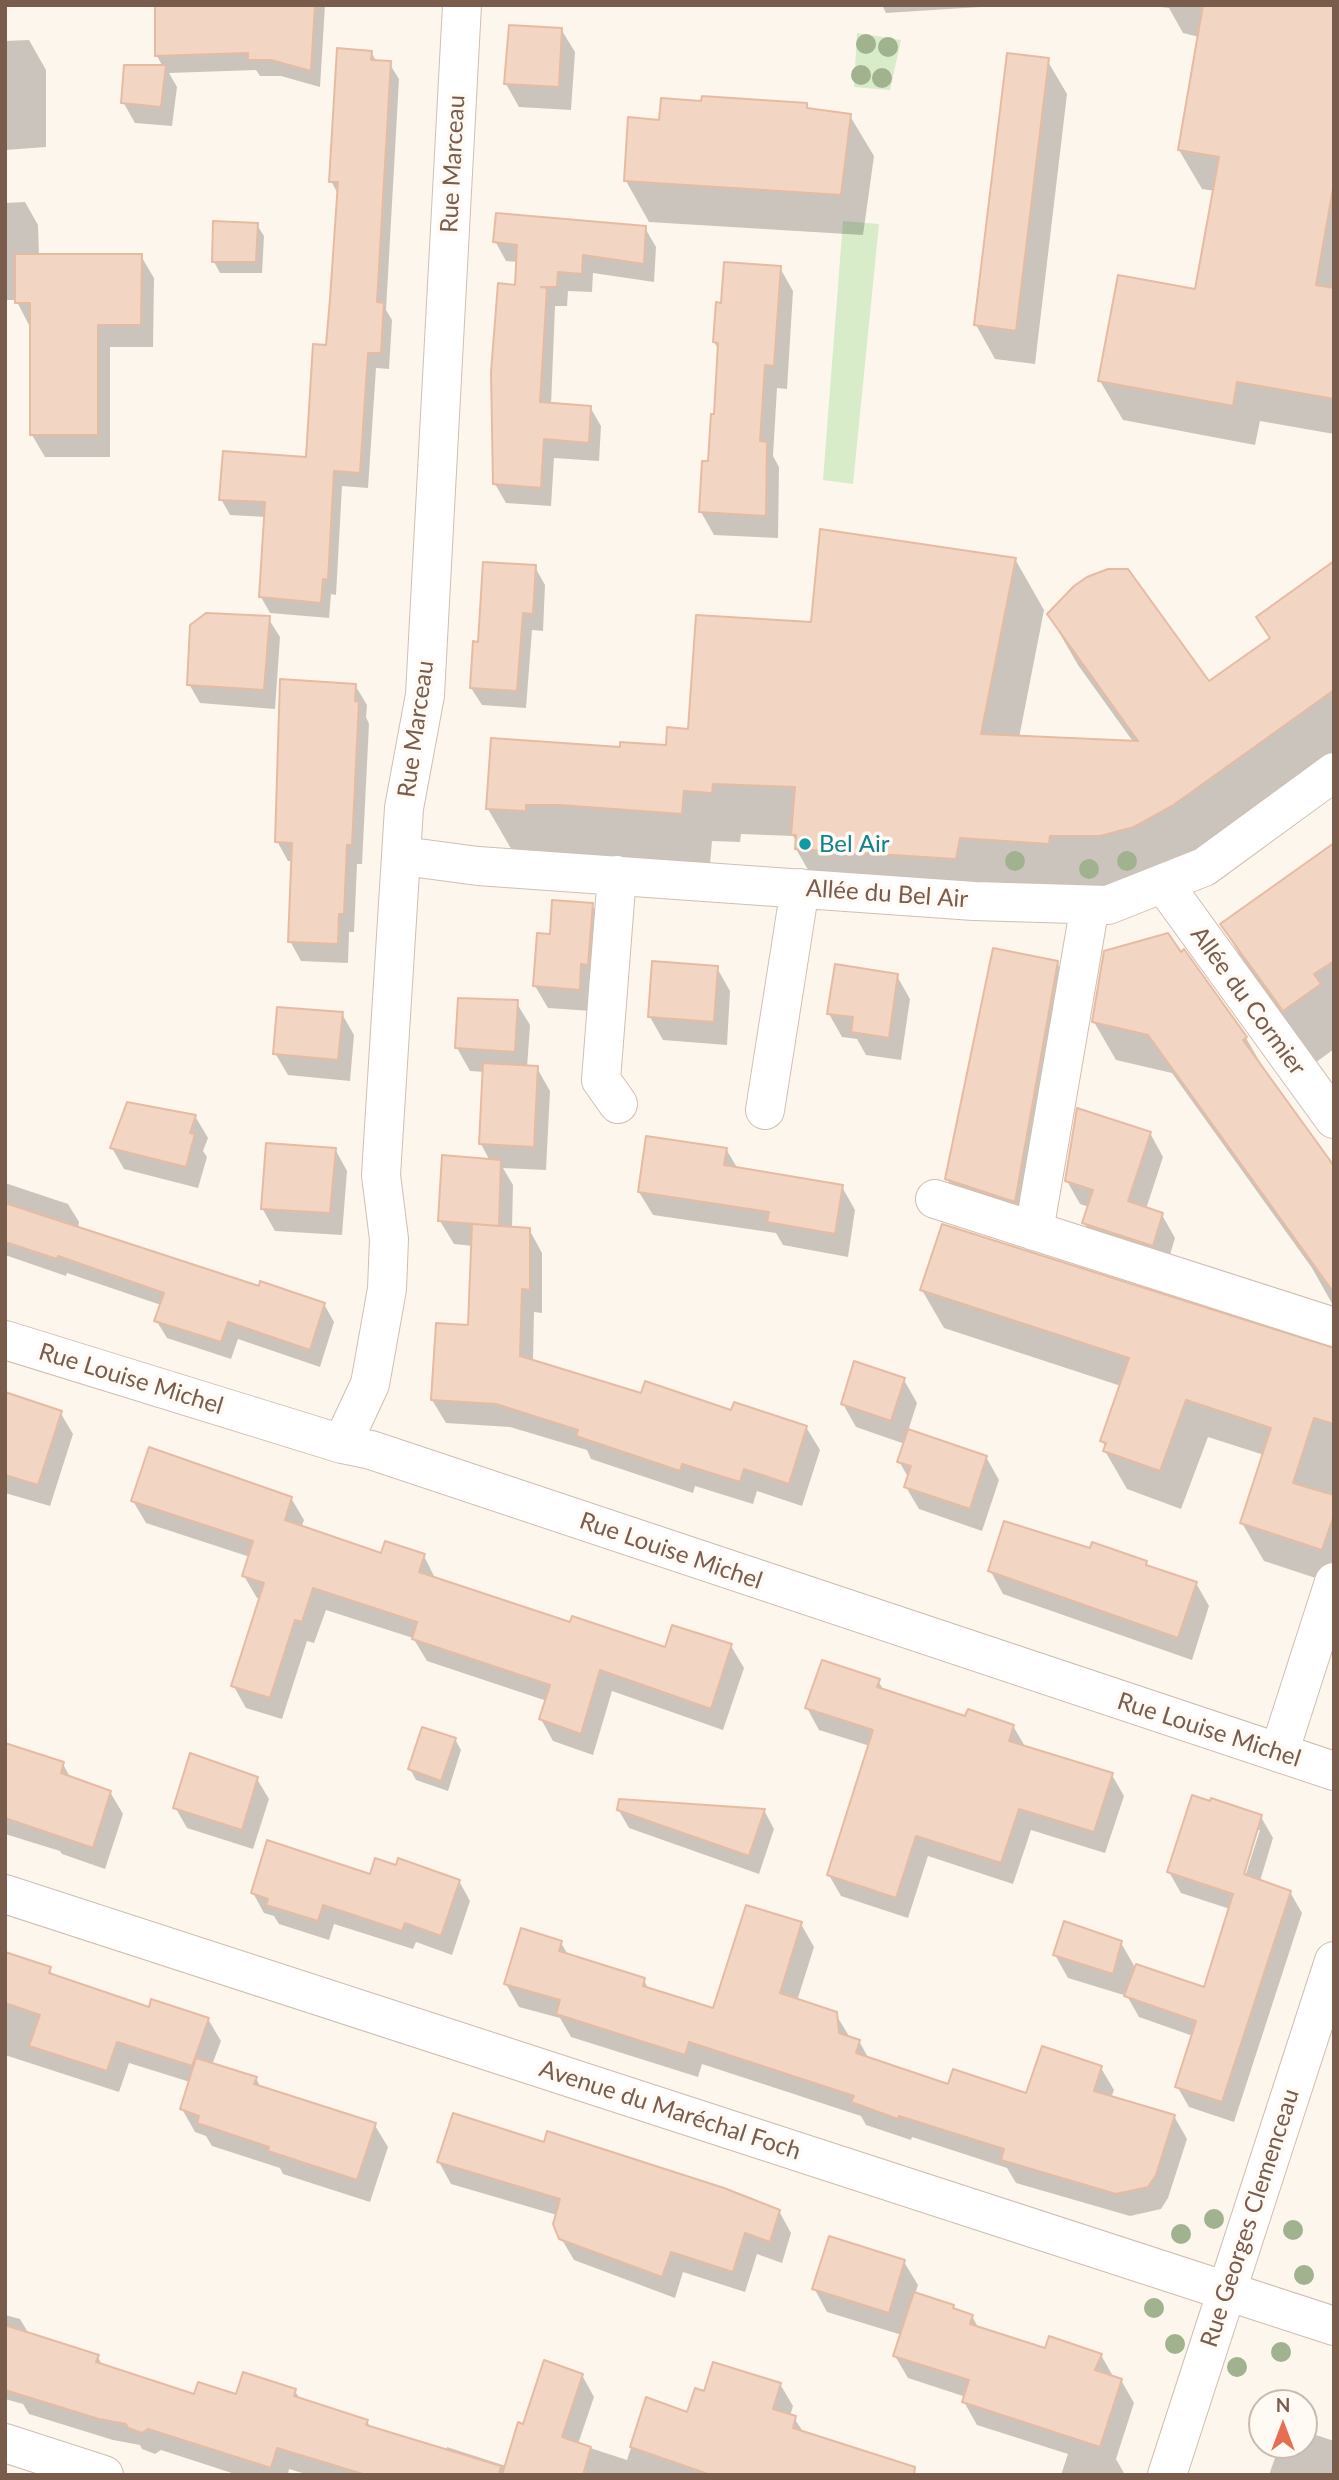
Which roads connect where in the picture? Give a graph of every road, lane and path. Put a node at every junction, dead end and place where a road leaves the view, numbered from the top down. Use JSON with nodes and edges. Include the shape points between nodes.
{"nodes":[{"id":1,"x":462,"y":5,"type":"edge"},
{"id":2,"x":1334,"y":772,"type":"edge"},
{"id":3,"x":403,"y":856,"type":"junction"},
{"id":4,"x":617,"y":876,"type":"junction"},
{"id":5,"x":1163,"y":883,"type":"junction"},
{"id":6,"x":800,"y":888,"type":"junction"},
{"id":7,"x":1090,"y":905,"type":"junction"},
{"id":8,"x":1328,"y":1099,"type":"edge"},
{"id":9,"x":618,"y":1104,"type":"dead end"},
{"id":10,"x":765,"y":1110,"type":"dead end"},
{"id":11,"x":935,"y":1199,"type":"dead end"},
{"id":12,"x":1034,"y":1231,"type":"junction"},
{"id":13,"x":1334,"y":1327,"type":"edge"},
{"id":14,"x":5,"y":1340,"type":"edge"},
{"id":15,"x":342,"y":1444,"type":"junction"},
{"id":16,"x":1334,"y":1582,"type":"edge"},
{"id":17,"x":1279,"y":1753,"type":"junction"},
{"id":18,"x":1334,"y":1771,"type":"edge"},
{"id":19,"x":5,"y":1894,"type":"edge"},
{"id":20,"x":1334,"y":1961,"type":"edge"},
{"id":21,"x":1226,"y":2290,"type":"junction"},
{"id":22,"x":1334,"y":2326,"type":"edge"},
{"id":23,"x":5,"y":2443,"type":"edge"},
{"id":24,"x":104,"y":2475,"type":"edge"},
{"id":25,"x":1167,"y":2475,"type":"edge"}],
"edges":[{"from":1,"to":3,"type":"street","name":"Rue Marceau","via":[[425,695],[404,808]]},
{"from":2,"to":5,"type":"street","name":"Allée du Bel Air","via":[[1204,866]]},
{"from":3,"to":4,"type":"street","name":"Allée du Bel Air"},
{"from":3,"to":15,"type":"street","name":"Rue Marceau","via":[[381,1175],[389,1239],[387,1289],[370,1384]]},
{"from":4,"to":6,"type":"street","name":"Allée du Bel Air"},
{"from":4,"to":9,"type":"street","via":[[600,1080]]},
{"from":5,"to":7,"type":"street","name":"Allée du Bel Air","via":[[1108,905]]},
{"from":5,"to":8,"type":"street","name":"Allée du Cormier"},
{"from":6,"to":7,"type":"street","name":"Allée du Bel Air"},
{"from":6,"to":10,"type":"street"},
{"from":7,"to":12,"type":"street"},
{"from":11,"to":12,"type":"street"},
{"from":12,"to":13,"type":"street"},
{"from":14,"to":15,"type":"street","name":"Rue Louise Michel"},
{"from":15,"to":17,"type":"street","name":"Rue Louise Michel"},
{"from":16,"to":17,"type":"street"},
{"from":17,"to":18,"type":"street","name":"Rue Louise Michel"},
{"from":19,"to":21,"type":"street","name":"Avenue du Maréchal Foch"},
{"from":20,"to":21,"type":"street","name":"Rue Georges Clemenceau"},
{"from":21,"to":22,"type":"street","name":"Avenue du Maréchal Foch"},
{"from":21,"to":25,"type":"street","name":"Rue Georges Clemenceau"},
{"from":23,"to":24,"type":"street"}]}
